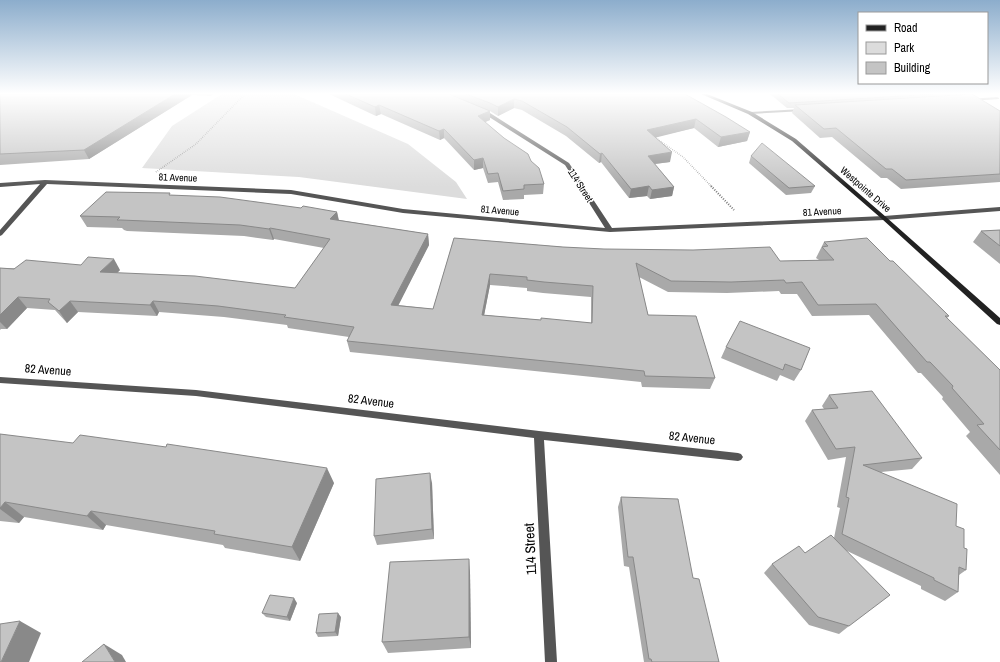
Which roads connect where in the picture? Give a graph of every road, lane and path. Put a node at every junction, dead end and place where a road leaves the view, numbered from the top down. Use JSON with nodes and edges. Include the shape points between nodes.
{"nodes":[{"id":1,"x":215,"y":125,"type":"edge"},
{"id":2,"x":505,"y":125,"type":"edge"},
{"id":3,"x":769,"y":125,"type":"edge"},
{"id":4,"x":651,"y":135,"type":"edge"},
{"id":5,"x":155,"y":172,"type":"dead end"},
{"id":6,"x":45,"y":182,"type":"junction"},
{"id":7,"x":0,"y":185,"type":"edge"},
{"id":8,"x":1000,"y":209,"type":"edge"},
{"id":9,"x":884,"y":218,"type":"junction"},
{"id":10,"x":746,"y":224,"type":"junction"},
{"id":11,"x":610,"y":230,"type":"junction"},
{"id":12,"x":0,"y":234,"type":"edge"},
{"id":13,"x":1000,"y":322,"type":"edge"},
{"id":14,"x":0,"y":380,"type":"edge"},
{"id":15,"x":539,"y":435,"type":"junction"},
{"id":16,"x":738,"y":457,"type":"dead end"},
{"id":17,"x":551,"y":662,"type":"edge"}],
"edges":[{"from":1,"to":5,"type":"path","via":[[196,144]]},
{"from":2,"to":11,"type":"street","name":"114 Street","via":[[567,164]]},
{"from":3,"to":9,"type":"street","name":"Westpointe Drive","via":[[794,140]]},
{"from":4,"to":10,"type":"path","via":[[683,157]]},
{"from":6,"to":7,"type":"street","name":"81 Avenue"},
{"from":6,"to":11,"type":"street","name":"81 Avenue","via":[[290,192],[403,211]]},
{"from":6,"to":12,"type":"street"},
{"from":8,"to":9,"type":"street","name":"81 Avenue"},
{"from":9,"to":10,"type":"street","name":"81 Avenue"},
{"from":9,"to":13,"type":"street","name":"Westpointe Drive"},
{"from":10,"to":11,"type":"street","name":"81 Avenue"},
{"from":14,"to":15,"type":"street","name":"82 Avenue","via":[[196,393]]},
{"from":15,"to":16,"type":"street","name":"82 Avenue"},
{"from":15,"to":17,"type":"street","name":"114 Street"}]}
